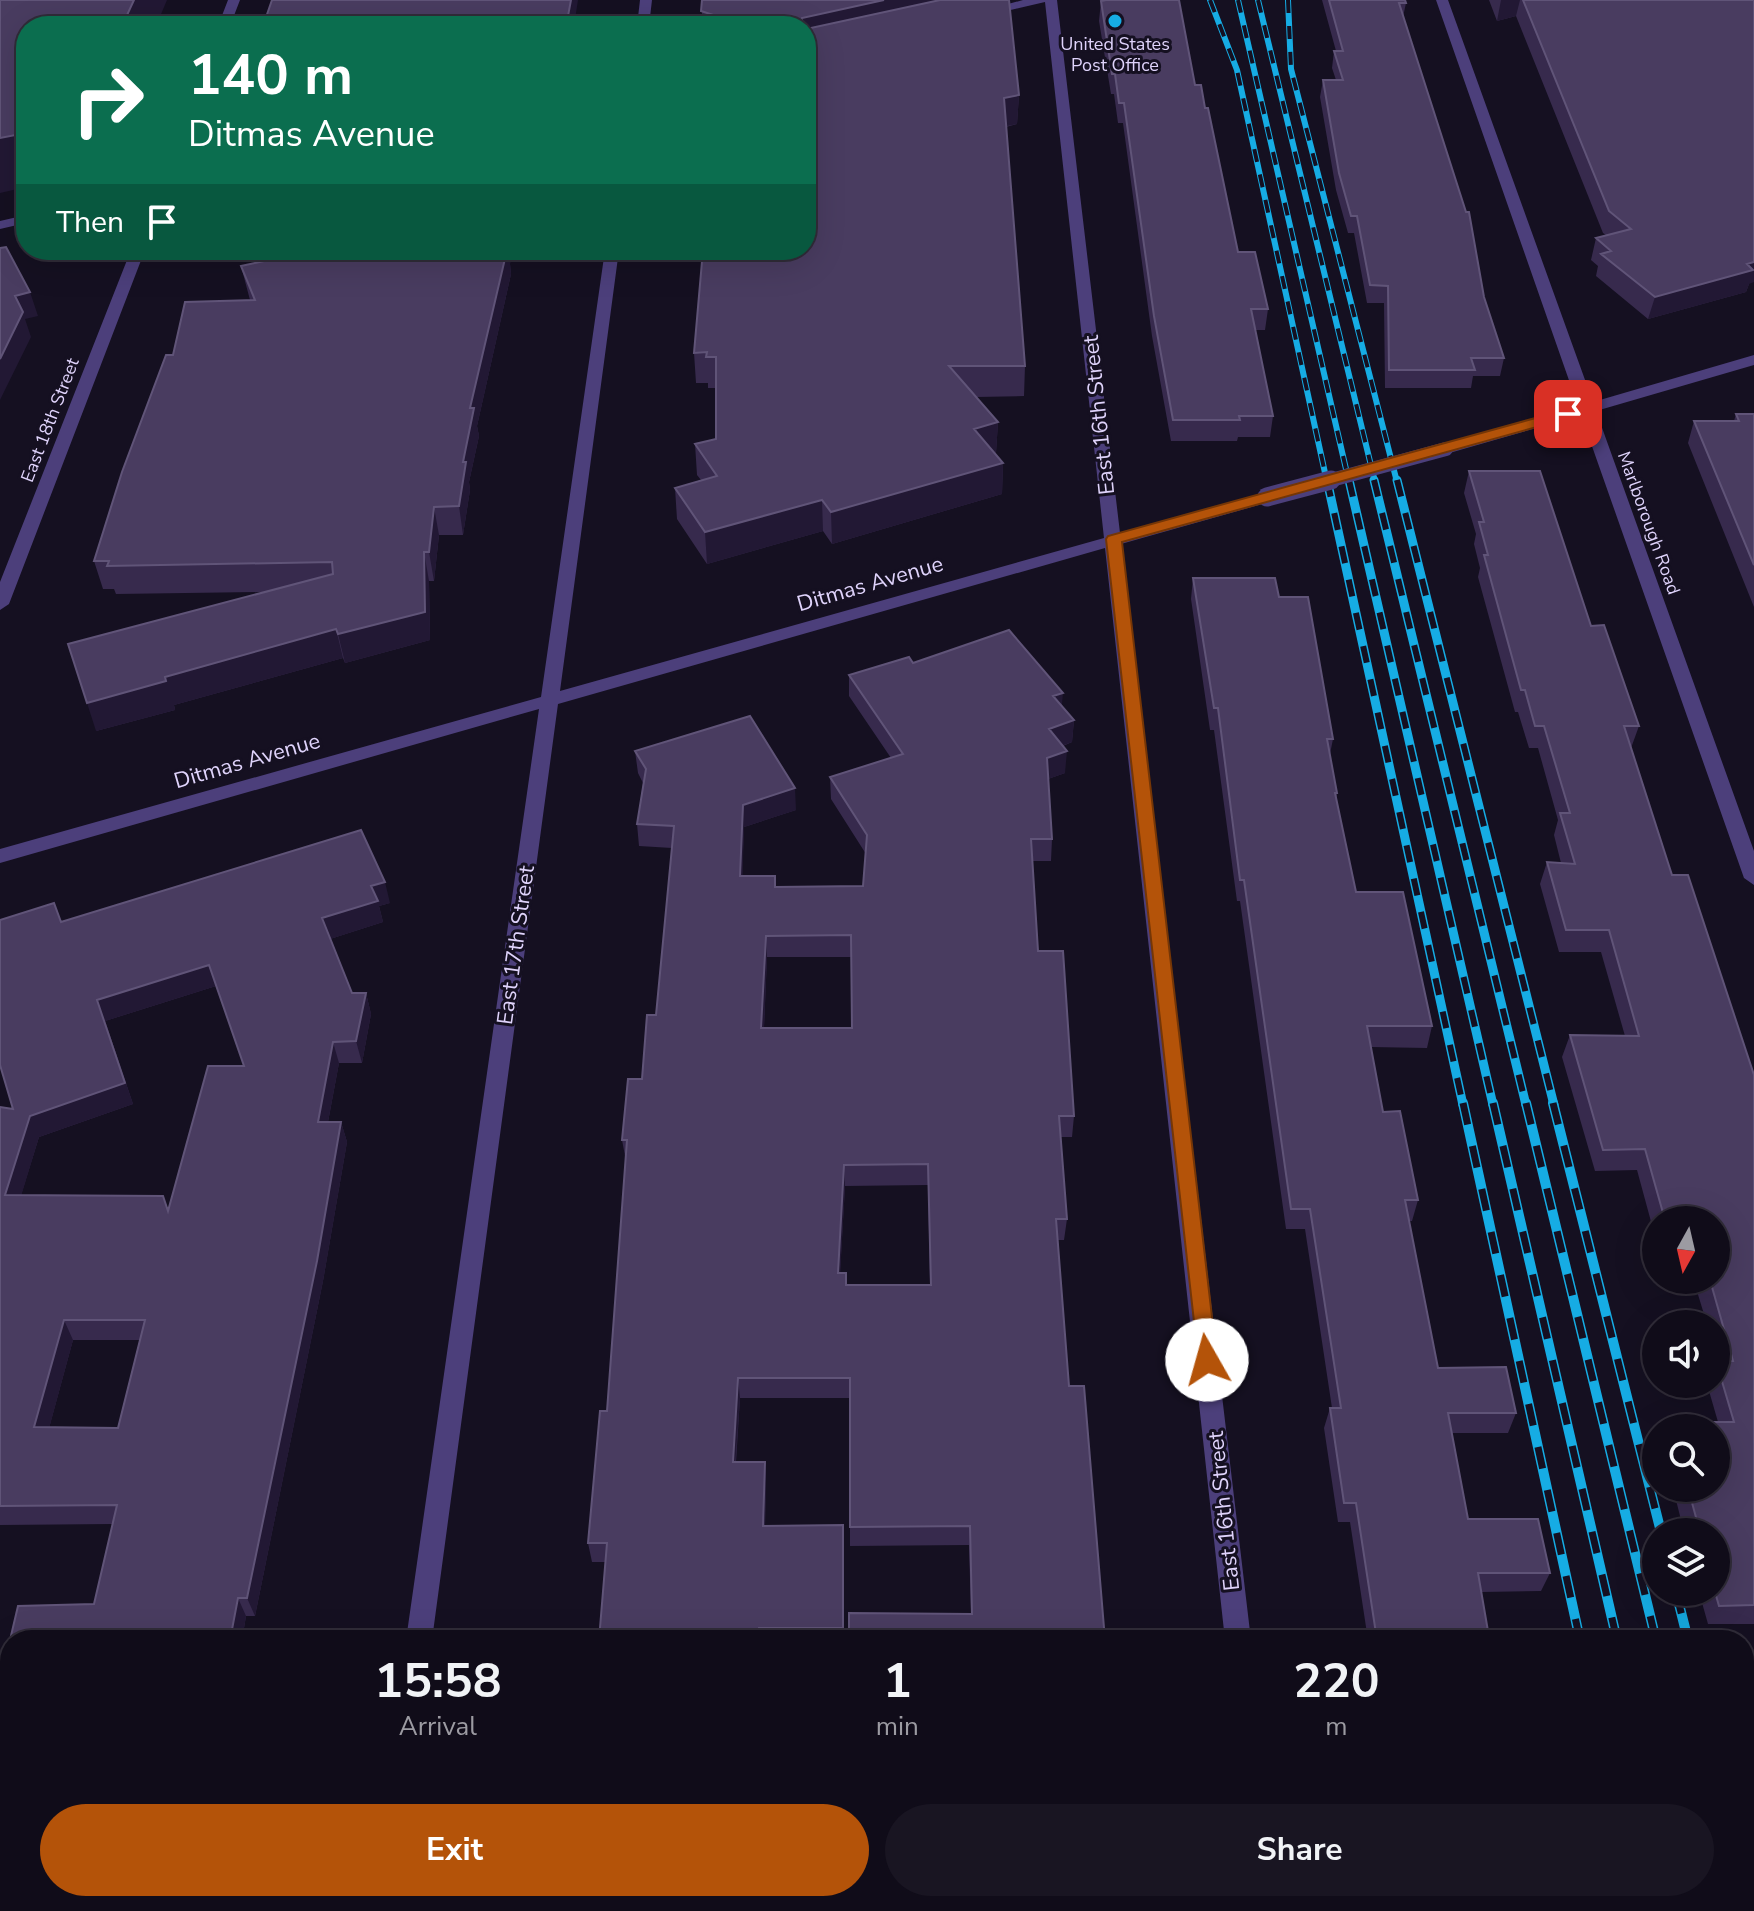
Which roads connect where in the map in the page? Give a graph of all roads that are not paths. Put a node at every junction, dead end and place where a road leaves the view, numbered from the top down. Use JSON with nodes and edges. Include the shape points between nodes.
{"nodes":[{"id":1,"x":1040,"y":0,"type":"edge"},
{"id":2,"x":1051,"y":0,"type":"edge"},
{"id":3,"x":1442,"y":0,"type":"edge"},
{"id":4,"x":969,"y":16,"type":"edge"},
{"id":5,"x":134,"y":260,"type":"edge"},
{"id":6,"x":611,"y":260,"type":"edge"},
{"id":7,"x":1754,"y":360,"type":"edge"},
{"id":8,"x":1587,"y":408,"type":"junction"},
{"id":9,"x":1114,"y":539,"type":"junction"},
{"id":10,"x":0,"y":604,"type":"edge"},
{"id":11,"x":550,"y":700,"type":"junction"},
{"id":12,"x":0,"y":856,"type":"edge"},
{"id":13,"x":1754,"y":878,"type":"edge"},
{"id":14,"x":420,"y":1630,"type":"edge"},
{"id":15,"x":1237,"y":1630,"type":"edge"}],
"edges":[{"from":1,"to":4,"type":"street"},
{"from":2,"to":9,"type":"street","name":"East 16th Street"},
{"from":3,"to":8,"type":"street","name":"Marlborough Road"},
{"from":5,"to":10,"type":"street","name":"East 18th Street"},
{"from":6,"to":11,"type":"street","name":"East 17th Street"},
{"from":7,"to":8,"type":"street","name":"Ditmas Avenue"},
{"from":8,"to":9,"type":"street","name":"Ditmas Avenue","bridge":true},
{"from":8,"to":13,"type":"street","name":"Marlborough Road"},
{"from":9,"to":11,"type":"street","name":"Ditmas Avenue"},
{"from":9,"to":15,"type":"street","name":"East 16th Street"},
{"from":11,"to":12,"type":"street","name":"Ditmas Avenue"},
{"from":11,"to":14,"type":"street","name":"East 17th Street"}]}
